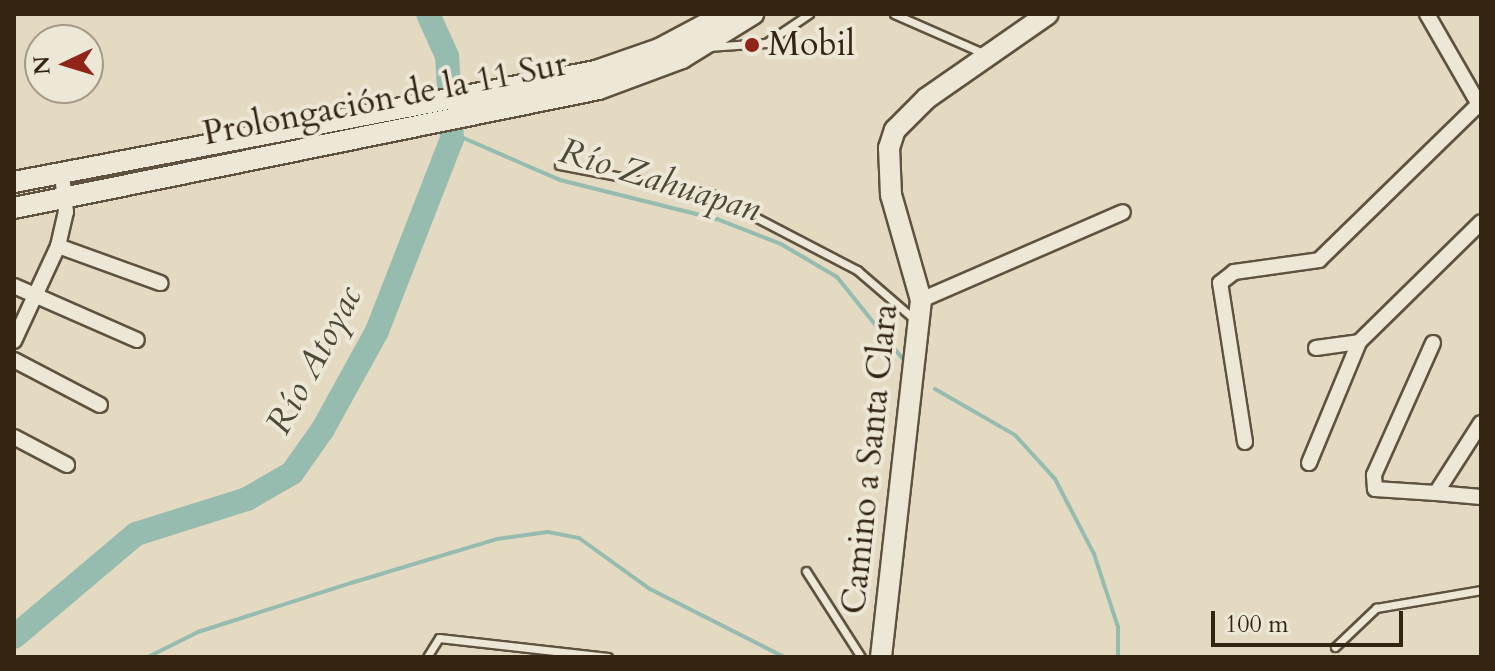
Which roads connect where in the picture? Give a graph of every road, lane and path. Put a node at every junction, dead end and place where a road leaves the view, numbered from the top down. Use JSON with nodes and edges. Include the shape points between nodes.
{"nodes":[{"id":1,"x":725,"y":14,"type":"edge"},
{"id":2,"x":753,"y":14,"type":"edge"},
{"id":3,"x":809,"y":14,"type":"edge"},
{"id":4,"x":894,"y":14,"type":"edge"},
{"id":5,"x":1048,"y":14,"type":"edge"},
{"id":6,"x":1427,"y":14,"type":"edge"},
{"id":7,"x":702,"y":46,"type":"junction"},
{"id":8,"x":990,"y":57,"type":"junction"},
{"id":9,"x":639,"y":68,"type":"junction"},
{"id":10,"x":1479,"y":107,"type":"edge"},
{"id":11,"x":321,"y":132,"type":"junction"},
{"id":12,"x":559,"y":165,"type":"dead end"},
{"id":13,"x":62,"y":173,"type":"junction"},
{"id":14,"x":14,"y":182,"type":"edge"},
{"id":15,"x":66,"y":198,"type":"junction"},
{"id":16,"x":14,"y":208,"type":"edge"},
{"id":17,"x":1123,"y":212,"type":"dead end"},
{"id":18,"x":1481,"y":222,"type":"edge"},
{"id":19,"x":58,"y":246,"type":"junction"},
{"id":20,"x":160,"y":283,"type":"dead end"},
{"id":21,"x":14,"y":286,"type":"edge"},
{"id":22,"x":34,"y":293,"type":"junction"},
{"id":23,"x":921,"y":300,"type":"junction"},
{"id":24,"x":919,"y":323,"type":"junction"},
{"id":25,"x":137,"y":340,"type":"dead end"},
{"id":26,"x":14,"y":341,"type":"edge"},
{"id":27,"x":1359,"y":342,"type":"junction"},
{"id":28,"x":1433,"y":343,"type":"dead end"},
{"id":29,"x":1316,"y":348,"type":"dead end"},
{"id":30,"x":14,"y":360,"type":"edge"},
{"id":31,"x":100,"y":405,"type":"dead end"},
{"id":32,"x":1481,"y":423,"type":"edge"},
{"id":33,"x":14,"y":437,"type":"edge"},
{"id":34,"x":1245,"y":442,"type":"dead end"},
{"id":35,"x":1309,"y":463,"type":"dead end"},
{"id":36,"x":67,"y":465,"type":"dead end"},
{"id":37,"x":1436,"y":493,"type":"junction"},
{"id":38,"x":1481,"y":497,"type":"edge"},
{"id":39,"x":806,"y":571,"type":"dead end"},
{"id":40,"x":1481,"y":590,"type":"edge"},
{"id":41,"x":1335,"y":647,"type":"dead end"},
{"id":42,"x":427,"y":657,"type":"edge"},
{"id":43,"x":605,"y":657,"type":"edge"},
{"id":44,"x":861,"y":657,"type":"edge"},
{"id":45,"x":881,"y":657,"type":"edge"}],
"edges":[{"from":1,"to":9,"type":"main road","name":"Prolongación de la 11 Sur"},
{"from":2,"to":7,"type":"main road","name":"Prolongación de la 11 Sur"},
{"from":3,"to":7,"type":"lane","via":[[766,43]]},
{"from":4,"to":8,"type":"lane"},
{"from":5,"to":8,"type":"main road","name":"Camino a Santa Clara"},
{"from":6,"to":10,"type":"street"},
{"from":7,"to":9,"type":"main road","name":"Prolongación de la 11 Sur"},
{"from":8,"to":23,"type":"main road","name":"Camino a Santa Clara","via":[[908,115],[889,148],[891,195]]},
{"from":9,"to":11,"type":"main road","name":"Prolongación de la 11 Sur"},
{"from":10,"to":34,"type":"street","via":[[1319,260],[1234,272],[1220,283]]},
{"from":11,"to":13,"type":"main road","name":"Prolongación de la 11 Sur"},
{"from":11,"to":15,"type":"main road","name":"Prolongación de la 11 Sur"},
{"from":12,"to":24,"type":"lane","via":[[711,194],[857,270]]},
{"from":13,"to":14,"type":"main road","name":"Prolongación de la 11 Sur"},
{"from":13,"to":15,"type":"street"},
{"from":15,"to":16,"type":"main road","name":"Prolongación de la 11 Sur"},
{"from":15,"to":19,"type":"street"},
{"from":17,"to":23,"type":"street"},
{"from":18,"to":27,"type":"street"},
{"from":19,"to":20,"type":"street"},
{"from":19,"to":22,"type":"street"},
{"from":21,"to":22,"type":"street"},
{"from":22,"to":25,"type":"street"},
{"from":22,"to":26,"type":"street"},
{"from":23,"to":24,"type":"main road","name":"Camino a Santa Clara"},
{"from":24,"to":45,"type":"main road","name":"Camino a Santa Clara"},
{"from":27,"to":29,"type":"street"},
{"from":27,"to":35,"type":"street"},
{"from":28,"to":37,"type":"street","via":[[1373,483],[1387,494]]},
{"from":30,"to":31,"type":"street"},
{"from":32,"to":37,"type":"street"},
{"from":33,"to":36,"type":"street"},
{"from":37,"to":38,"type":"street"},
{"from":39,"to":44,"type":"lane"},
{"from":40,"to":41,"type":"lane","via":[[1376,608]]},
{"from":42,"to":43,"type":"lane","via":[[439,638]]}]}
